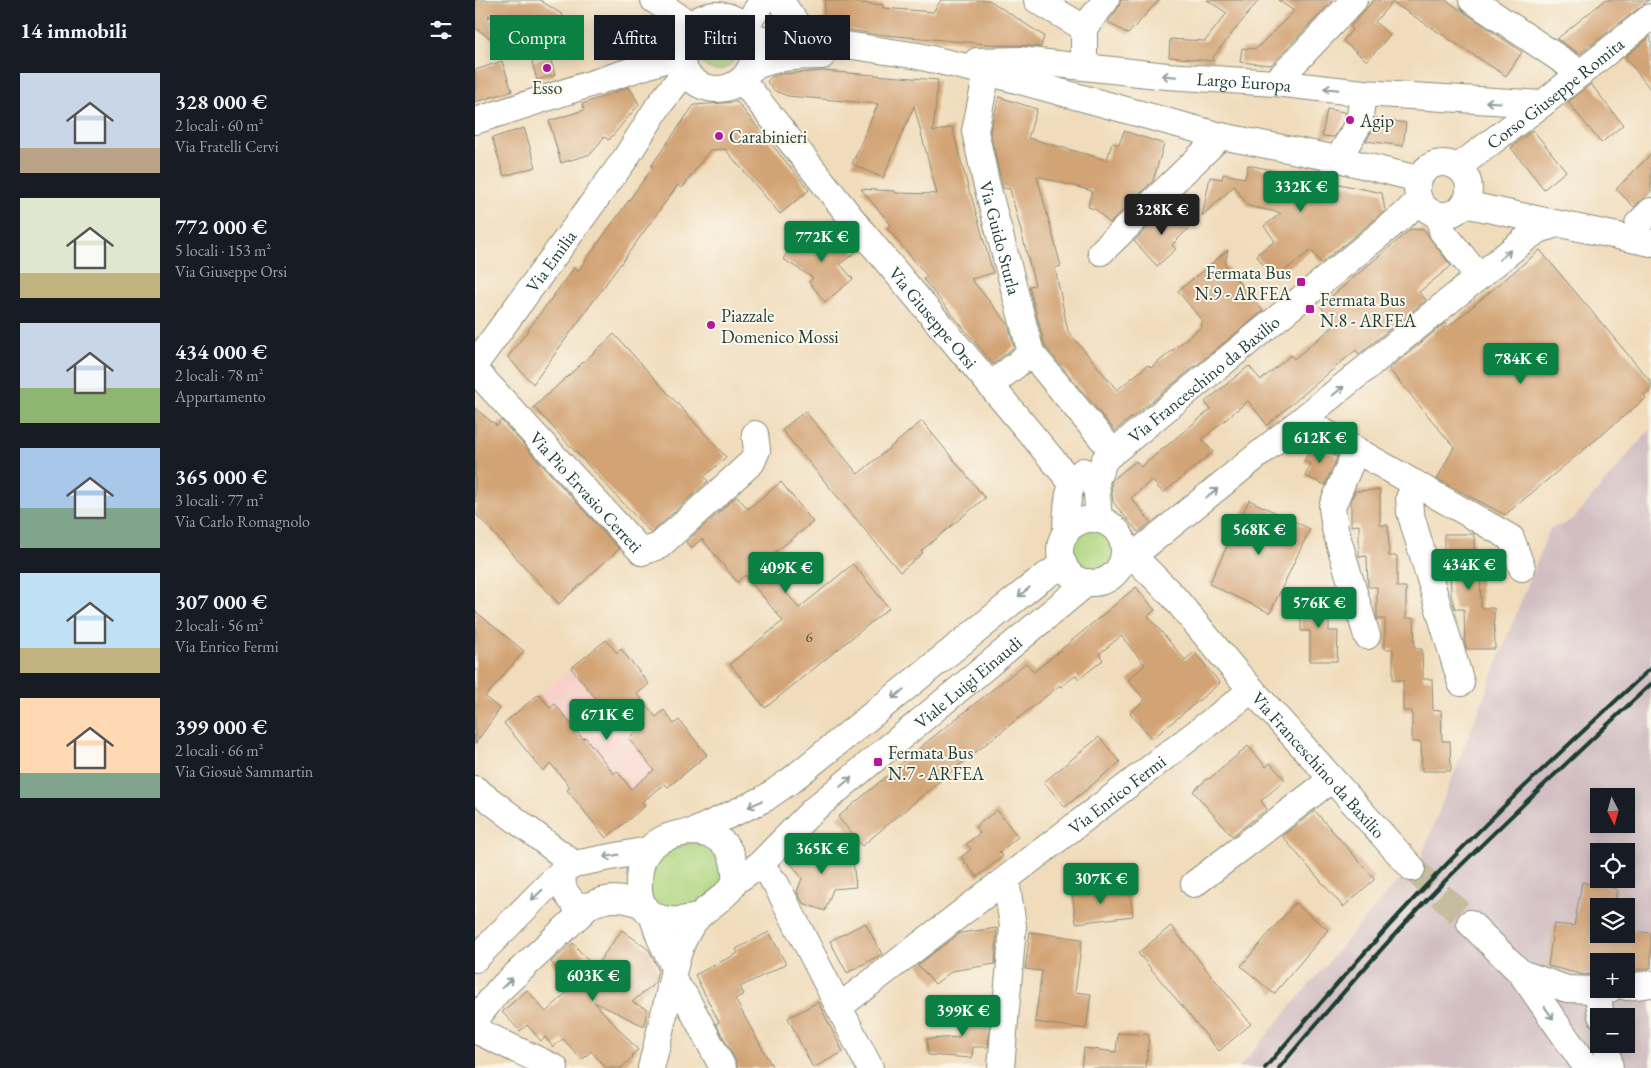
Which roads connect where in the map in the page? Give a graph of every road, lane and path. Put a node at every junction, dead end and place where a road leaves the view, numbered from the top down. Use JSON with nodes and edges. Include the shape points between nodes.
{"nodes":[{"id":1,"x":654,"y":0,"type":"edge"},
{"id":2,"x":763,"y":0,"type":"edge"},
{"id":3,"x":780,"y":0,"type":"edge"},
{"id":4,"x":1037,"y":0,"type":"edge"},
{"id":5,"x":1105,"y":0,"type":"edge"},
{"id":6,"x":1355,"y":0,"type":"edge"},
{"id":7,"x":1472,"y":0,"type":"edge"},
{"id":8,"x":749,"y":15,"type":"edge"},
{"id":9,"x":790,"y":15,"type":"edge"},
{"id":10,"x":1651,"y":17,"type":"edge"},
{"id":11,"x":685,"y":20,"type":"edge"},
{"id":12,"x":1084,"y":28,"type":"junction"},
{"id":13,"x":685,"y":34,"type":"edge"},
{"id":14,"x":850,"y":46,"type":"edge"},
{"id":15,"x":918,"y":56,"type":"junction"},
{"id":16,"x":685,"y":58,"type":"edge"},
{"id":17,"x":685,"y":60,"type":"edge"},
{"id":18,"x":754,"y":60,"type":"edge"},
{"id":19,"x":945,"y":62,"type":"junction"},
{"id":20,"x":1083,"y":67,"type":"junction"},
{"id":21,"x":638,"y":69,"type":"junction"},
{"id":22,"x":687,"y":70,"type":"junction"},
{"id":23,"x":987,"y":72,"type":"junction"},
{"id":24,"x":1581,"y":73,"type":"junction"},
{"id":25,"x":746,"y":74,"type":"junction"},
{"id":26,"x":1275,"y":83,"type":"junction"},
{"id":27,"x":1363,"y":93,"type":"junction"},
{"id":28,"x":1542,"y":104,"type":"junction"},
{"id":29,"x":659,"y":105,"type":"junction"},
{"id":30,"x":475,"y":121,"type":"edge"},
{"id":31,"x":1221,"y":136,"type":"junction"},
{"id":32,"x":625,"y":159,"type":"junction"},
{"id":33,"x":1338,"y":159,"type":"junction"},
{"id":34,"x":1464,"y":186,"type":"junction"},
{"id":35,"x":1425,"y":198,"type":"junction"},
{"id":36,"x":1557,"y":224,"type":"junction"},
{"id":37,"x":1648,"y":226,"type":"edge"},
{"id":38,"x":1101,"y":252,"type":"dead end"},
{"id":39,"x":1479,"y":278,"type":"junction"},
{"id":40,"x":1031,"y":353,"type":"junction"},
{"id":41,"x":475,"y":364,"type":"edge"},
{"id":42,"x":475,"y":370,"type":"edge"},
{"id":43,"x":991,"y":385,"type":"junction"},
{"id":44,"x":1303,"y":420,"type":"junction"},
{"id":45,"x":755,"y":434,"type":"dead end"},
{"id":46,"x":1356,"y":450,"type":"junction"},
{"id":47,"x":1109,"y":455,"type":"junction"},
{"id":48,"x":1072,"y":483,"type":"junction"},
{"id":49,"x":1416,"y":484,"type":"junction"},
{"id":50,"x":1179,"y":519,"type":"junction"},
{"id":51,"x":1099,"y":520,"type":"junction"},
{"id":52,"x":1066,"y":532,"type":"junction"},
{"id":53,"x":1128,"y":554,"type":"junction"},
{"id":54,"x":1064,"y":564,"type":"junction"},
{"id":55,"x":1522,"y":568,"type":"dead end"},
{"id":56,"x":1088,"y":582,"type":"junction"},
{"id":57,"x":1159,"y":582,"type":"junction"},
{"id":58,"x":1367,"y":636,"type":"dead end"},
{"id":59,"x":1461,"y":682,"type":"dead end"},
{"id":60,"x":1252,"y":690,"type":"junction"},
{"id":61,"x":1331,"y":779,"type":"junction"},
{"id":62,"x":790,"y":781,"type":"junction"},
{"id":63,"x":475,"y":789,"type":"edge"},
{"id":64,"x":812,"y":811,"type":"junction"},
{"id":65,"x":695,"y":831,"type":"junction"},
{"id":66,"x":648,"y":850,"type":"junction"},
{"id":67,"x":761,"y":864,"type":"junction"},
{"id":68,"x":569,"y":866,"type":"junction"},
{"id":69,"x":1412,"y":868,"type":"tunnel mouth"},
{"id":70,"x":1006,"y":879,"type":"junction"},
{"id":71,"x":736,"y":881,"type":"junction"},
{"id":72,"x":1194,"y":884,"type":"dead end"},
{"id":73,"x":589,"y":906,"type":"junction"},
{"id":74,"x":647,"y":910,"type":"junction"},
{"id":75,"x":698,"y":917,"type":"junction"},
{"id":76,"x":1470,"y":923,"type":"tunnel mouth"},
{"id":77,"x":475,"y":959,"type":"edge"},
{"id":78,"x":1521,"y":973,"type":"junction"},
{"id":79,"x":673,"y":974,"type":"junction"},
{"id":80,"x":1651,"y":984,"type":"edge"},
{"id":81,"x":1635,"y":986,"type":"edge"},
{"id":82,"x":1590,"y":989,"type":"edge"},
{"id":83,"x":839,"y":1006,"type":"junction"},
{"id":84,"x":475,"y":1020,"type":"edge"},
{"id":85,"x":475,"y":1030,"type":"edge"},
{"id":86,"x":1608,"y":1053,"type":"edge"},
{"id":87,"x":555,"y":1068,"type":"edge"},
{"id":88,"x":651,"y":1068,"type":"edge"},
{"id":89,"x":723,"y":1068,"type":"edge"},
{"id":90,"x":871,"y":1068,"type":"edge"},
{"id":91,"x":1001,"y":1068,"type":"edge"},
{"id":92,"x":1587,"y":1068,"type":"edge"},
{"id":93,"x":1611,"y":1068,"type":"edge"}],
"edges":[{"from":1,"to":11,"type":"street"},
{"from":2,"to":8,"type":"street"},
{"from":3,"to":9,"type":"street"},
{"from":4,"to":12,"type":"street"},
{"from":5,"to":12,"type":"street"},
{"from":6,"to":26,"type":"street"},
{"from":7,"to":24,"type":"street"},
{"from":10,"to":24,"type":"street","name":"Corso Giuseppe Romita"},
{"from":12,"to":20,"type":"street"},
{"from":13,"to":16,"type":"street","via":[[682,39]]},
{"from":14,"to":15,"type":"street","name":"Largo Europa"},
{"from":15,"to":19,"type":"street","name":"Largo Europa"},
{"from":15,"to":25,"type":"street","name":"Largo Europa","via":[[801,56],[760,64]]},
{"from":17,"to":22,"type":"street"},
{"from":18,"to":25,"type":"street"},
{"from":19,"to":20,"type":"street","name":"Largo Europa","via":[[1020,60]]},
{"from":19,"to":23,"type":"street","name":"Largo Europa"},
{"from":26,"to":20,"type":"street","name":"Largo Europa","one_way":true},
{"from":21,"to":22,"type":"street"},
{"from":21,"to":29,"type":"street","via":[[654,86]]},
{"from":21,"to":30,"type":"street"},
{"from":22,"to":25,"type":"street","via":[[709,88],[721,89],[734,86]]},
{"from":22,"to":29,"type":"street","name":"Via Emilia"},
{"from":22,"to":32,"type":"street","name":"Via Emilia","via":[[670,117]]},
{"from":23,"to":31,"type":"street","name":"Largo Europa"},
{"from":23,"to":40,"type":"street","name":"Via Guido Sturla","via":[[975,131]]},
{"from":24,"to":28,"type":"street","name":"Corso Giuseppe Romita"},
{"from":25,"to":43,"type":"street","name":"Via Giuseppe Orsi","via":[[863,234]]},
{"from":27,"to":26,"type":"street","name":"Largo Europa","one_way":true},
{"from":28,"to":27,"type":"street","name":"Largo Europa","one_way":true},
{"from":27,"to":33,"type":"street","via":[[1359,124]]},
{"from":28,"to":34,"type":"street","name":"Corso Giuseppe Romita"},
{"from":29,"to":32,"type":"street","name":"Via Emilia"},
{"from":31,"to":33,"type":"street","name":"Largo Europa"},
{"from":31,"to":38,"type":"street"},
{"from":32,"to":41,"type":"street","name":"Via Emilia"},
{"from":33,"to":35,"type":"street","name":"Largo Europa"},
{"from":34,"to":35,"type":"street","name":"Corso Giuseppe Romita","via":[[1453,213]]},
{"from":34,"to":35,"type":"street","name":"Via Franceschino da Baxilio","via":[[1443,162],[1435,163],[1428,167]]},
{"from":34,"to":36,"type":"street"},
{"from":34,"to":37,"type":"street"},
{"from":35,"to":39,"type":"street","via":[[1442,231]]},
{"from":35,"to":47,"type":"street","name":"Via Franceschino da Baxilio"},
{"from":36,"to":37,"type":"street"},
{"from":39,"to":36,"type":"street","one_way":true,"via":[[1528,237]]},
{"from":44,"to":39,"type":"street","one_way":true},
{"from":40,"to":43,"type":"street"},
{"from":40,"to":47,"type":"street"},
{"from":42,"to":45,"type":"street","name":"Via Pio Ervasio Cerreti","via":[[642,552],[659,546],[752,462],[757,450]]},
{"from":43,"to":48,"type":"street","name":"Via Giuseppe Orsi"},
{"from":44,"to":46,"type":"street"},
{"from":50,"to":44,"type":"street","one_way":true},
{"from":46,"to":49,"type":"street"},
{"from":46,"to":58,"type":"street","via":[[1332,507],[1335,529]]},
{"from":47,"to":48,"type":"street","via":[[1081,472]]},
{"from":47,"to":51,"type":"street","name":"Via Franceschino da Baxilio","via":[[1096,481]]},
{"from":48,"to":52,"type":"street"},
{"from":49,"to":55,"type":"street","via":[[1511,538]]},
{"from":49,"to":59,"type":"street","via":[[1409,498],[1410,512]]},
{"from":50,"to":53,"type":"street"},
{"from":50,"to":57,"type":"street","via":[[1159,550]]},
{"from":51,"to":52,"type":"street","via":[[1081,521]]},
{"from":51,"to":53,"type":"street","via":[[1113,526]]},
{"from":52,"to":54,"type":"street","via":[[1061,548]]},
{"from":53,"to":56,"type":"street","via":[[1106,579]]},
{"from":53,"to":57,"type":"street","name":"Via Franceschino da Baxilio"},
{"from":54,"to":56,"type":"street","via":[[1074,576]]},
{"from":54,"to":62,"type":"street","name":"Viale Luigi Einaudi","one_way":true,"via":[[1038,581]]},
{"from":64,"to":56,"type":"street","name":"Viale Luigi Einaudi","one_way":true},
{"from":57,"to":60,"type":"street","name":"Via Franceschino da Baxilio"},
{"from":60,"to":61,"type":"street","name":"Via Franceschino da Baxilio"},
{"from":60,"to":70,"type":"street","name":"Via Enrico Fermi"},
{"from":61,"to":69,"type":"street","name":"Via Franceschino da Baxilio"},
{"from":61,"to":72,"type":"street"},
{"from":62,"to":64,"type":"street","via":[[799,782],[809,791]]},
{"from":62,"to":65,"type":"street","name":"Viale Luigi Einaudi","one_way":true,"via":[[764,799]]},
{"from":63,"to":68,"type":"street"},
{"from":64,"to":67,"type":"street","name":"Viale Luigi Einaudi"},
{"from":65,"to":66,"type":"street","via":[[674,834],[656,842]]},
{"from":65,"to":71,"type":"street","via":[[716,836],[725,844],[733,858]]},
{"from":66,"to":68,"type":"street","one_way":true},
{"from":66,"to":74,"type":"street","via":[[639,869],[638,890]]},
{"from":67,"to":71,"type":"street","name":"Viale Luigi Einaudi"},
{"from":67,"to":83,"type":"street","via":[[776,884]]},
{"from":68,"to":73,"type":"street","via":[[561,878],[565,892],[576,905]]},
{"from":68,"to":77,"type":"street","one_way":true},
{"from":70,"to":83,"type":"street","name":"Via Enrico Fermi"},
{"from":70,"to":91,"type":"street","via":[[1013,926]]},
{"from":71,"to":75,"type":"street","via":[[731,890]]},
{"from":73,"to":74,"type":"street","via":[[623,899]]},
{"from":84,"to":73,"type":"street","one_way":true,"via":[[498,991]]},
{"from":74,"to":75,"type":"street","via":[[672,921]]},
{"from":74,"to":79,"type":"street"},
{"from":75,"to":79,"type":"street","via":[[683,942]]},
{"from":76,"to":78,"type":"street"},
{"from":78,"to":82,"type":"street","via":[[1567,989]]},
{"from":78,"to":92,"type":"street","one_way":true},
{"from":79,"to":88,"type":"street"},
{"from":79,"to":89,"type":"street"},
{"from":80,"to":81,"type":"street"},
{"from":83,"to":90,"type":"street"},
{"from":85,"to":87,"type":"street"},
{"from":86,"to":93,"type":"street"}]}
